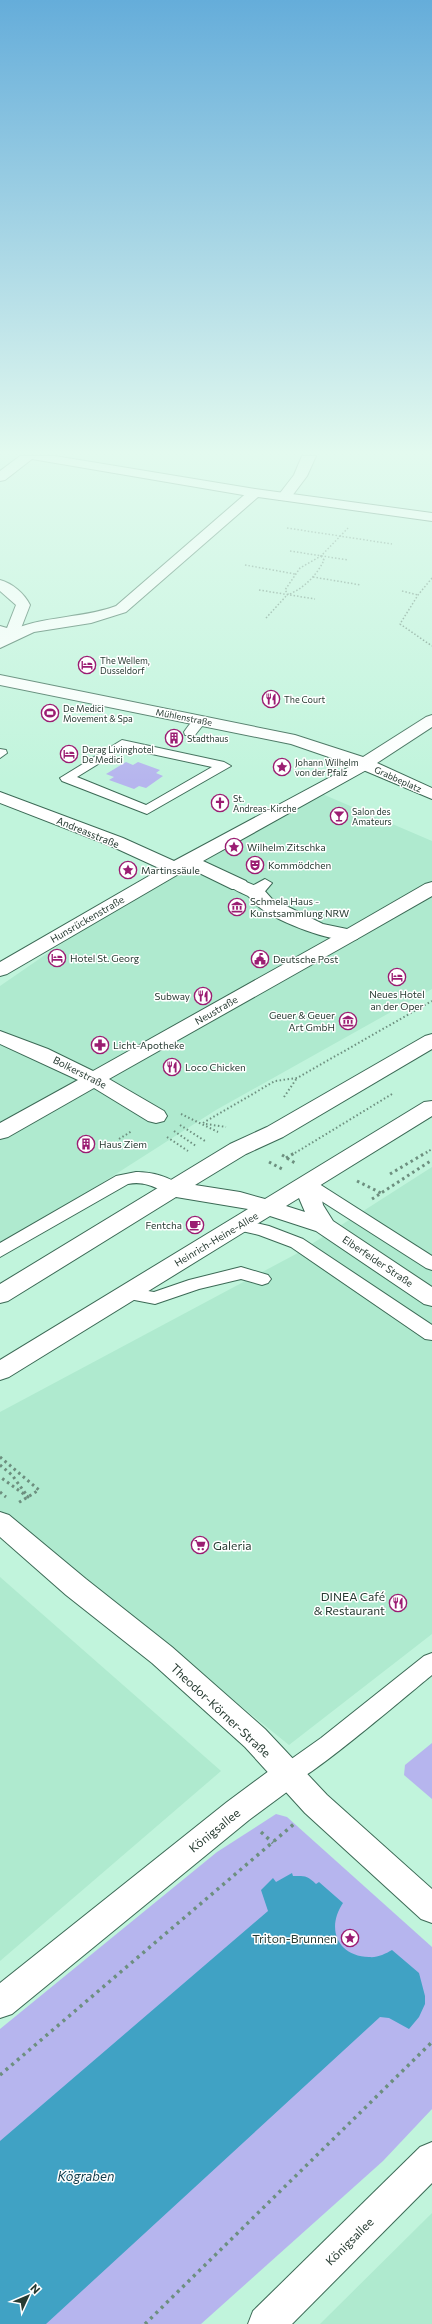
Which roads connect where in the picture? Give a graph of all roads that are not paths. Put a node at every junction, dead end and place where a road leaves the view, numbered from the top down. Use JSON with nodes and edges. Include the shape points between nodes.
{"nodes":[{"id":1,"x":172,"y":564,"type":"edge"},
{"id":2,"x":0,"y":584,"type":"edge"},
{"id":3,"x":6,"y":632,"type":"edge"},
{"id":4,"x":0,"y":643,"type":"edge"},
{"id":5,"x":0,"y":680,"type":"edge"},
{"id":6,"x":432,"y":720,"type":"edge"},
{"id":7,"x":170,"y":754,"type":"joint"},
{"id":8,"x":364,"y":764,"type":"junction"},
{"id":9,"x":432,"y":794,"type":"edge"},
{"id":10,"x":0,"y":797,"type":"edge"},
{"id":11,"x":182,"y":865,"type":"junction"},
{"id":12,"x":432,"y":888,"type":"edge"},
{"id":13,"x":350,"y":935,"type":"junction"},
{"id":14,"x":0,"y":970,"type":"edge"},
{"id":15,"x":0,"y":1037,"type":"edge"},
{"id":16,"x":432,"y":1040,"type":"edge"},
{"id":17,"x":95,"y":1079,"type":"junction"},
{"id":18,"x":432,"y":1106,"type":"edge"},
{"id":19,"x":162,"y":1126,"type":"road end"},
{"id":20,"x":0,"y":1132,"type":"edge"},
{"id":21,"x":303,"y":1174,"type":"junction"},
{"id":22,"x":173,"y":1189,"type":"junction"},
{"id":23,"x":268,"y":1208,"type":"junction"},
{"id":24,"x":239,"y":1225,"type":"junction"},
{"id":25,"x":324,"y":1226,"type":"junction"},
{"id":26,"x":0,"y":1251,"type":"edge"},
{"id":27,"x":432,"y":1264,"type":"edge"},
{"id":28,"x":262,"y":1279,"type":"dead end"},
{"id":29,"x":125,"y":1294,"type":"junction"},
{"id":30,"x":0,"y":1295,"type":"edge"},
{"id":31,"x":432,"y":1298,"type":"edge"},
{"id":32,"x":432,"y":1334,"type":"edge"},
{"id":33,"x":0,"y":1371,"type":"edge"},
{"id":34,"x":0,"y":1522,"type":"edge"},
{"id":35,"x":432,"y":1662,"type":"edge"},
{"id":36,"x":288,"y":1774,"type":"junction"},
{"id":37,"x":432,"y":1910,"type":"edge"},
{"id":38,"x":0,"y":2004,"type":"edge"},
{"id":39,"x":432,"y":2159,"type":"edge"},
{"id":40,"x":266,"y":2324,"type":"edge"}],
"edges":[{"from":1,"to":3,"type":"street","via":[[121,609],[107,614]]},
{"from":2,"to":3,"type":"street","via":[[20,599],[23,605]]},
{"from":3,"to":4,"type":"street"},
{"from":5,"to":8,"type":"street","name":"Mühlenstraße","via":[[195,726],[295,740]]},
{"from":6,"to":8,"type":"street","name":"Hunsrückenstraße"},
{"from":7,"to":7,"type":"lane","via":[[224,766],[147,810],[67,778],[122,744]]},
{"from":8,"to":9,"type":"street","name":"Grabbeplatz"},
{"from":8,"to":11,"type":"street","name":"Hunsrückenstraße"},
{"from":10,"to":11,"type":"street","name":"Andreasstraße"},
{"from":11,"to":13,"type":"street","name":"Andreasstraße","via":[[239,885],[261,888],[265,903],[318,929]]},
{"from":11,"to":14,"type":"street","name":"Hunsrückenstraße"},
{"from":12,"to":13,"type":"street","name":"Neustraße"},
{"from":13,"to":17,"type":"street","name":"Neustraße"},
{"from":15,"to":17,"type":"street","name":"Bolkerstraße","via":[[47,1055]]},
{"from":16,"to":22,"type":"street"},
{"from":17,"to":19,"type":"street","name":"Bolkerstraße"},
{"from":17,"to":20,"type":"street","name":"Neustraße"},
{"from":18,"to":21,"type":"street","name":"Heinrich-Heine-Allee"},
{"from":21,"to":23,"type":"street","name":"Heinrich-Heine-Allee"},
{"from":21,"to":25,"type":"street","name":"Elberfelder Straße","via":[[312,1205]]},
{"from":21,"to":27,"type":"lane"},
{"from":22,"to":23,"type":"street","name":"Elberfelder Straße","via":[[233,1198]]},
{"from":22,"to":26,"type":"lane","via":[[155,1178],[145,1176],[122,1180]]},
{"from":22,"to":30,"type":"street"},
{"from":23,"to":24,"type":"street","name":"Heinrich-Heine-Allee"},
{"from":23,"to":25,"type":"street","name":"Elberfelder Straße"},
{"from":24,"to":29,"type":"street","name":"Heinrich-Heine-Allee"},
{"from":24,"to":32,"type":"lane","via":[[262,1230],[297,1243]]},
{"from":25,"to":31,"type":"street","name":"Elberfelder Straße"},
{"from":28,"to":29,"type":"lane","via":[[241,1273],[195,1284],[155,1298]]},
{"from":29,"to":33,"type":"street","name":"Heinrich-Heine-Allee"},
{"from":34,"to":36,"type":"street","name":"Theodor-Körner-Straße","via":[[76,1587],[162,1655],[255,1738]]},
{"from":35,"to":36,"type":"lane","name":"Königsallee","via":[[329,1745]]},
{"from":36,"to":37,"type":"street","name":"Theodor-Körner-Straße","via":[[316,1804]]},
{"from":36,"to":38,"type":"street","name":"Königsallee","via":[[238,1811]]},
{"from":39,"to":40,"type":"street","name":"Königsallee"}]}
